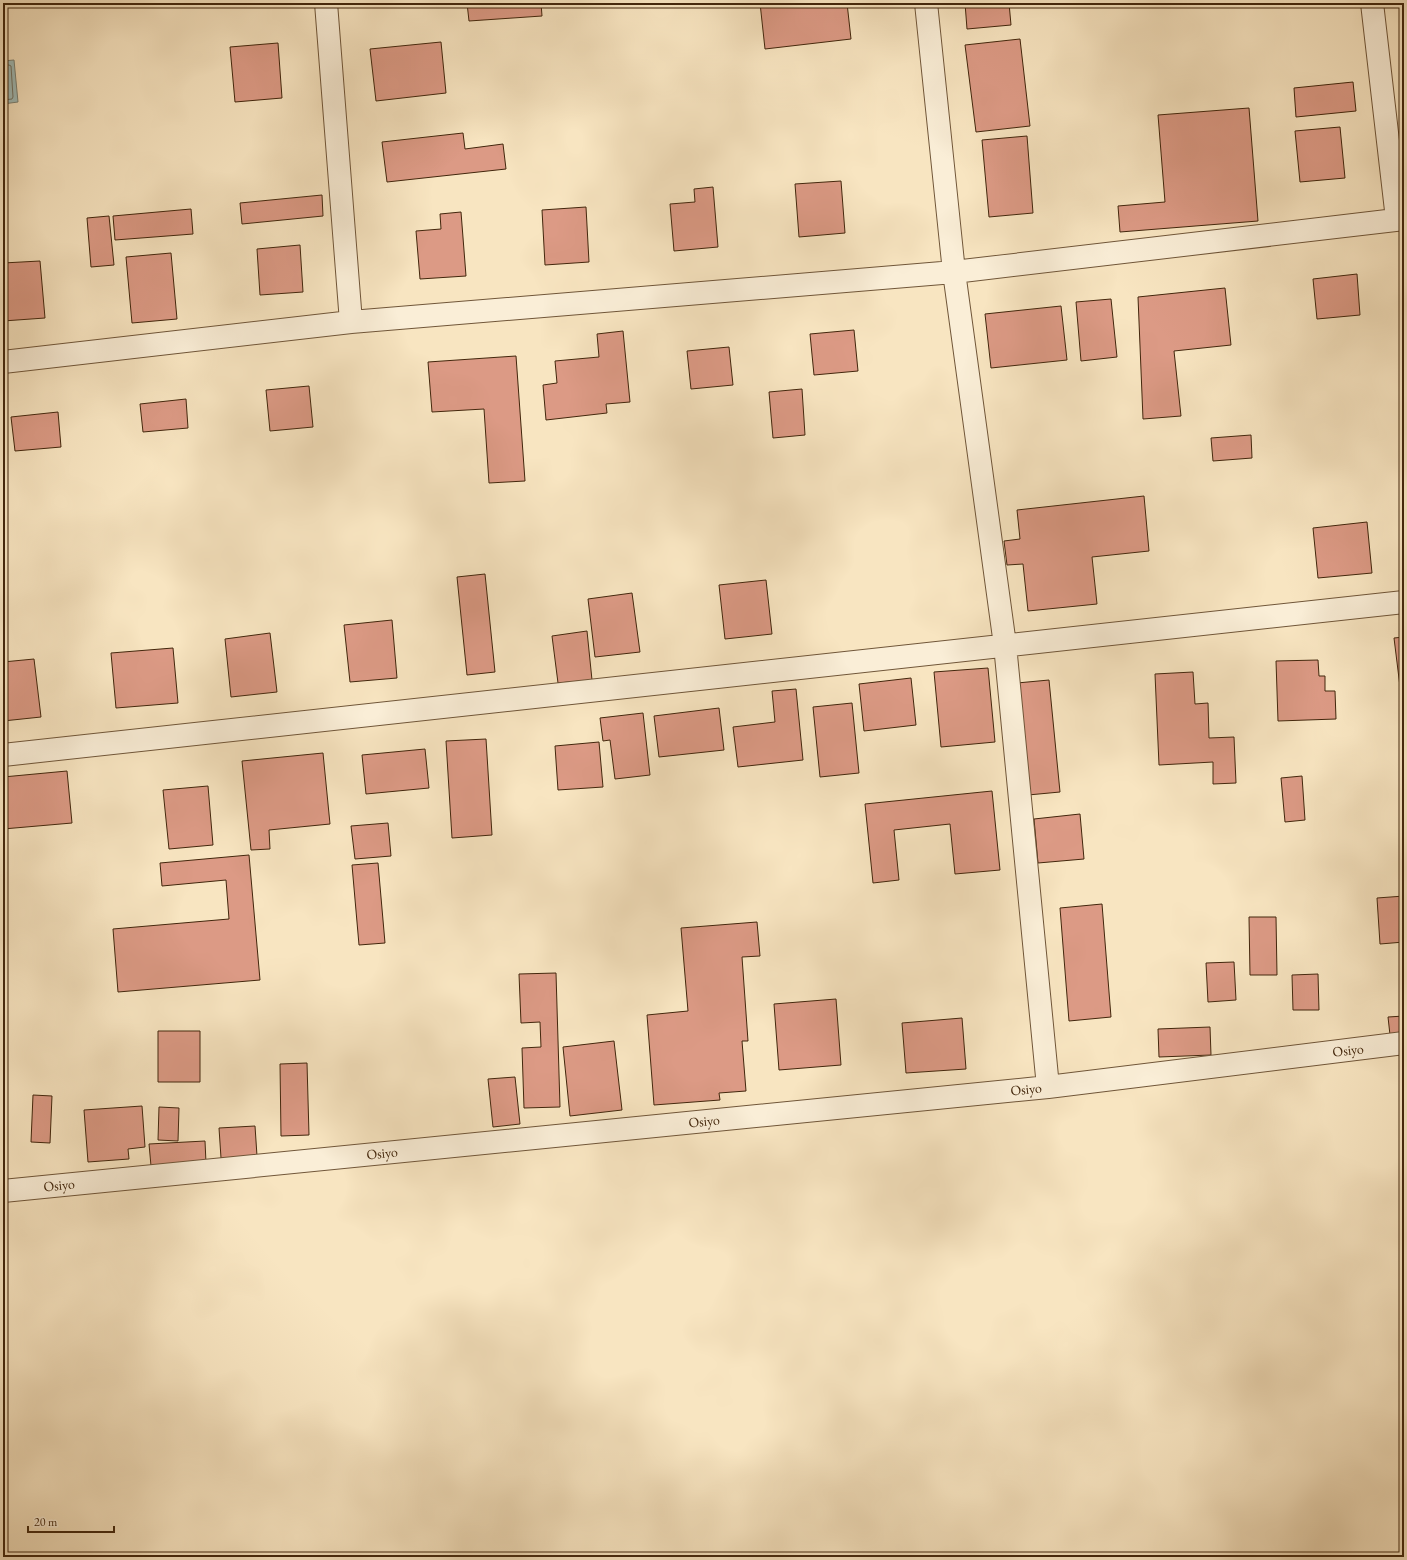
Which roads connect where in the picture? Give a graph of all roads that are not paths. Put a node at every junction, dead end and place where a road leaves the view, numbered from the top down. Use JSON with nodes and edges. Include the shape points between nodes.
{"nodes":[{"id":1,"x":326,"y":3,"type":"edge"},
{"id":2,"x":926,"y":3,"type":"edge"},
{"id":3,"x":1372,"y":3,"type":"edge"},
{"id":4,"x":1401,"y":219,"type":"edge"},
{"id":5,"x":954,"y":272,"type":"junction"},
{"id":6,"x":351,"y":322,"type":"junction"},
{"id":7,"x":3,"y":362,"type":"edge"},
{"id":8,"x":1404,"y":602,"type":"edge"},
{"id":9,"x":1005,"y":645,"type":"junction"},
{"id":10,"x":3,"y":755,"type":"edge"},
{"id":11,"x":1404,"y":1043,"type":"edge"},
{"id":12,"x":1048,"y":1087,"type":"junction"},
{"id":13,"x":3,"y":1191,"type":"edge"}],
"edges":[{"from":1,"to":6,"type":"street"},
{"from":2,"to":5,"type":"street"},
{"from":3,"to":4,"type":"street"},
{"from":4,"to":5,"type":"street"},
{"from":5,"to":6,"type":"street"},
{"from":5,"to":9,"type":"street"},
{"from":6,"to":7,"type":"street"},
{"from":8,"to":9,"type":"street"},
{"from":9,"to":10,"type":"street"},
{"from":9,"to":12,"type":"street"},
{"from":11,"to":12,"type":"street","name":"Osiyo"},
{"from":12,"to":13,"type":"street","name":"Osiyo"}]}
